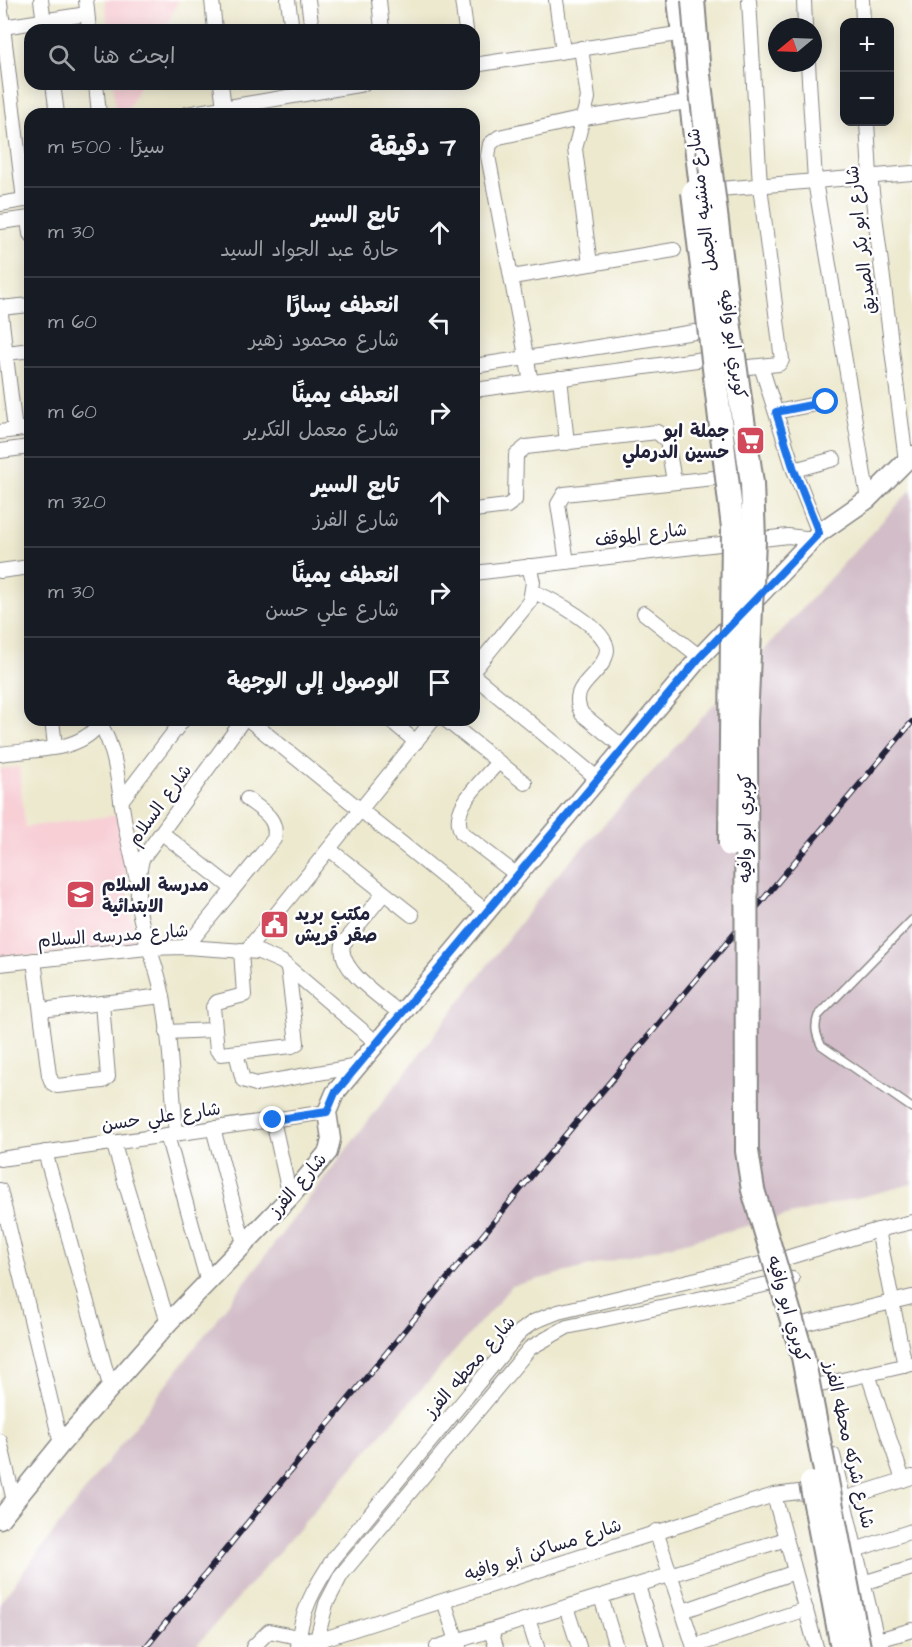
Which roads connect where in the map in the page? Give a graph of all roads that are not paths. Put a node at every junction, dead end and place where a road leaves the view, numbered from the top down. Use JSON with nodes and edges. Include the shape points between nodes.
{"nodes":[{"id":1,"x":41,"y":0,"type":"edge"},
{"id":2,"x":212,"y":0,"type":"edge"},
{"id":3,"x":288,"y":0,"type":"edge"},
{"id":4,"x":308,"y":0,"type":"edge"},
{"id":5,"x":379,"y":0,"type":"edge"},
{"id":6,"x":462,"y":0,"type":"edge"},
{"id":7,"x":556,"y":0,"type":"edge"},
{"id":8,"x":666,"y":0,"type":"edge"},
{"id":9,"x":679,"y":0,"type":"edge"},
{"id":10,"x":693,"y":0,"type":"edge"},
{"id":11,"x":749,"y":0,"type":"edge"},
{"id":12,"x":804,"y":0,"type":"edge"},
{"id":13,"x":862,"y":0,"type":"edge"},
{"id":14,"x":0,"y":2,"type":"edge"},
{"id":15,"x":86,"y":7,"type":"edge"},
{"id":16,"x":805,"y":18,"type":"edge"},
{"id":17,"x":863,"y":18,"type":"edge"},
{"id":18,"x":45,"y":24,"type":"edge"},
{"id":19,"x":47,"y":24,"type":"edge"},
{"id":20,"x":88,"y":24,"type":"edge"},
{"id":21,"x":214,"y":24,"type":"edge"},
{"id":22,"x":291,"y":24,"type":"edge"},
{"id":23,"x":311,"y":24,"type":"edge"},
{"id":24,"x":381,"y":24,"type":"edge"},
{"id":25,"x":465,"y":24,"type":"edge"},
{"id":26,"x":24,"y":26,"type":"edge"},
{"id":27,"x":3,"y":27,"type":"junction"},
{"id":28,"x":671,"y":36,"type":"junction"},
{"id":29,"x":581,"y":48,"type":"junction"},
{"id":30,"x":563,"y":51,"type":"junction"},
{"id":31,"x":480,"y":64,"type":"edge"},
{"id":32,"x":809,"y":72,"type":"edge"},
{"id":33,"x":4,"y":74,"type":"edge"},
{"id":34,"x":54,"y":90,"type":"edge"},
{"id":35,"x":97,"y":90,"type":"edge"},
{"id":36,"x":222,"y":90,"type":"edge"},
{"id":37,"x":296,"y":90,"type":"edge"},
{"id":38,"x":680,"y":103,"type":"junction"},
{"id":39,"x":56,"y":108,"type":"edge"},
{"id":40,"x":98,"y":108,"type":"edge"},
{"id":41,"x":224,"y":108,"type":"joint"},
{"id":42,"x":584,"y":118,"type":"junction"},
{"id":43,"x":867,"y":126,"type":"edge"},
{"id":44,"x":912,"y":173,"type":"edge"},
{"id":45,"x":870,"y":176,"type":"junction"},
{"id":46,"x":815,"y":181,"type":"junction"},
{"id":47,"x":24,"y":184,"type":"edge"},
{"id":48,"x":760,"y":186,"type":"junction"},
{"id":49,"x":697,"y":191,"type":"junction"},
{"id":50,"x":24,"y":200,"type":"edge"},
{"id":51,"x":0,"y":204,"type":"edge"},
{"id":52,"x":24,"y":219,"type":"edge"},
{"id":53,"x":0,"y":222,"type":"edge"},
{"id":54,"x":674,"y":250,"type":"dead end"},
{"id":55,"x":590,"y":264,"type":"junction"},
{"id":56,"x":512,"y":277,"type":"junction"},
{"id":57,"x":24,"y":306,"type":"edge"},
{"id":58,"x":0,"y":308,"type":"edge"},
{"id":59,"x":717,"y":329,"type":"junction"},
{"id":60,"x":24,"y":351,"type":"edge"},
{"id":61,"x":3,"y":353,"type":"edge"},
{"id":62,"x":527,"y":359,"type":"junction"},
{"id":63,"x":721,"y":363,"type":"junction"},
{"id":64,"x":480,"y":365,"type":"edge"},
{"id":65,"x":761,"y":366,"type":"junction"},
{"id":66,"x":560,"y":378,"type":"junction"},
{"id":67,"x":531,"y":382,"type":"junction"},
{"id":68,"x":480,"y":389,"type":"edge"},
{"id":69,"x":826,"y":402,"type":"dead end"},
{"id":70,"x":776,"y":412,"type":"junction"},
{"id":71,"x":24,"y":429,"type":"edge"},
{"id":72,"x":15,"y":430,"type":"junction"},
{"id":73,"x":0,"y":432,"type":"edge"},
{"id":74,"x":567,"y":443,"type":"junction"},
{"id":75,"x":24,"y":448,"type":"edge"},
{"id":76,"x":0,"y":451,"type":"edge"},
{"id":77,"x":909,"y":458,"type":"edge"},
{"id":78,"x":834,"y":459,"type":"dead end"},
{"id":79,"x":794,"y":470,"type":"junction"},
{"id":80,"x":737,"y":476,"type":"junction"},
{"id":81,"x":674,"y":481,"type":"junction"},
{"id":82,"x":868,"y":499,"type":"junction"},
{"id":83,"x":480,"y":509,"type":"edge"},
{"id":84,"x":816,"y":536,"type":"junction"},
{"id":85,"x":742,"y":541,"type":"junction"},
{"id":86,"x":567,"y":562,"type":"junction"},
{"id":87,"x":529,"y":566,"type":"junction"},
{"id":88,"x":24,"y":568,"type":"edge"},
{"id":89,"x":0,"y":572,"type":"edge"},
{"id":90,"x":480,"y":572,"type":"edge"},
{"id":91,"x":533,"y":592,"type":"junction"},
{"id":92,"x":644,"y":613,"type":"dead end"},
{"id":93,"x":742,"y":614,"type":"junction"},
{"id":94,"x":700,"y":657,"type":"junction"},
{"id":95,"x":480,"y":663,"type":"edge"},
{"id":96,"x":480,"y":680,"type":"edge"},
{"id":97,"x":53,"y":726,"type":"edge"},
{"id":98,"x":97,"y":726,"type":"edge"},
{"id":99,"x":102,"y":726,"type":"edge"},
{"id":100,"x":178,"y":726,"type":"edge"},
{"id":101,"x":239,"y":726,"type":"edge"},
{"id":102,"x":256,"y":726,"type":"edge"},
{"id":103,"x":397,"y":726,"type":"edge"},
{"id":104,"x":428,"y":726,"type":"edge"},
{"id":105,"x":453,"y":726,"type":"edge"},
{"id":106,"x":416,"y":742,"type":"junction"},
{"id":107,"x":55,"y":746,"type":"junction"},
{"id":108,"x":624,"y":748,"type":"junction"},
{"id":109,"x":0,"y":754,"type":"edge"},
{"id":110,"x":498,"y":762,"type":"junction"},
{"id":111,"x":598,"y":779,"type":"junction"},
{"id":112,"x":525,"y":783,"type":"dead end"},
{"id":113,"x":247,"y":799,"type":"dead end"},
{"id":114,"x":121,"y":801,"type":"junction"},
{"id":115,"x":360,"y":810,"type":"junction"},
{"id":116,"x":162,"y":832,"type":"junction"},
{"id":117,"x":329,"y":849,"type":"junction"},
{"id":118,"x":518,"y":875,"type":"junction"},
{"id":119,"x":137,"y":881,"type":"junction"},
{"id":120,"x":233,"y":889,"type":"junction"},
{"id":121,"x":384,"y":893,"type":"junction"},
{"id":122,"x":487,"y":912,"type":"junction"},
{"id":123,"x":412,"y":915,"type":"dead end"},
{"id":124,"x":912,"y":920,"type":"edge"},
{"id":125,"x":186,"y":947,"type":"junction"},
{"id":126,"x":147,"y":948,"type":"junction"},
{"id":127,"x":244,"y":950,"type":"junction"},
{"id":128,"x":34,"y":960,"type":"junction"},
{"id":129,"x":0,"y":964,"type":"edge"},
{"id":130,"x":288,"y":967,"type":"junction"},
{"id":131,"x":163,"y":996,"type":"junction"},
{"id":132,"x":102,"y":1003,"type":"junction"},
{"id":133,"x":41,"y":1010,"type":"junction"},
{"id":134,"x":401,"y":1014,"type":"junction"},
{"id":135,"x":214,"y":1030,"type":"junction"},
{"id":136,"x":167,"y":1032,"type":"junction"},
{"id":137,"x":377,"y":1043,"type":"junction"},
{"id":138,"x":236,"y":1053,"type":"junction"},
{"id":139,"x":358,"y":1066,"type":"junction"},
{"id":140,"x":912,"y":1108,"type":"edge"},
{"id":141,"x":327,"y":1112,"type":"junction"},
{"id":142,"x":273,"y":1120,"type":"junction"},
{"id":143,"x":213,"y":1128,"type":"junction"},
{"id":144,"x":171,"y":1134,"type":"junction"},
{"id":145,"x":113,"y":1142,"type":"junction"},
{"id":146,"x":45,"y":1152,"type":"junction"},
{"id":147,"x":0,"y":1159,"type":"edge"},
{"id":148,"x":0,"y":1190,"type":"edge"},
{"id":149,"x":290,"y":1197,"type":"junction"},
{"id":150,"x":912,"y":1222,"type":"edge"},
{"id":151,"x":878,"y":1230,"type":"junction"},
{"id":152,"x":244,"y":1244,"type":"junction"},
{"id":153,"x":786,"y":1258,"type":"junction"},
{"id":154,"x":792,"y":1279,"type":"junction"},
{"id":155,"x":208,"y":1283,"type":"junction"},
{"id":156,"x":912,"y":1297,"type":"edge"},
{"id":157,"x":615,"y":1298,"type":"junction"},
{"id":158,"x":892,"y":1302,"type":"junction"},
{"id":159,"x":618,"y":1317,"type":"junction"},
{"id":160,"x":168,"y":1323,"type":"junction"},
{"id":161,"x":803,"y":1324,"type":"junction"},
{"id":162,"x":909,"y":1365,"type":"edge"},
{"id":163,"x":868,"y":1374,"type":"junction"},
{"id":164,"x":816,"y":1386,"type":"junction"},
{"id":165,"x":111,"y":1389,"type":"junction"},
{"id":166,"x":0,"y":1440,"type":"edge"},
{"id":167,"x":61,"y":1444,"type":"junction"},
{"id":168,"x":414,"y":1461,"type":"junction"},
{"id":169,"x":426,"y":1471,"type":"junction"},
{"id":170,"x":908,"y":1479,"type":"edge"},
{"id":171,"x":774,"y":1495,"type":"junction"},
{"id":172,"x":843,"y":1499,"type":"junction"},
{"id":173,"x":15,"y":1502,"type":"junction"},
{"id":174,"x":0,"y":1519,"type":"edge"},
{"id":175,"x":656,"y":1531,"type":"junction"},
{"id":176,"x":912,"y":1531,"type":"edge"},
{"id":177,"x":786,"y":1539,"type":"junction"},
{"id":178,"x":855,"y":1550,"type":"junction"},
{"id":179,"x":912,"y":1568,"type":"edge"},
{"id":180,"x":795,"y":1572,"type":"junction"},
{"id":181,"x":672,"y":1576,"type":"junction"},
{"id":182,"x":863,"y":1583,"type":"junction"},
{"id":183,"x":638,"y":1586,"type":"junction"},
{"id":184,"x":600,"y":1597,"type":"junction"},
{"id":185,"x":444,"y":1601,"type":"junction"},
{"id":186,"x":566,"y":1607,"type":"junction"},
{"id":187,"x":806,"y":1609,"type":"junction"},
{"id":188,"x":683,"y":1611,"type":"junction"},
{"id":189,"x":528,"y":1619,"type":"junction"},
{"id":190,"x":912,"y":1630,"type":"edge"},
{"id":191,"x":491,"y":1631,"type":"junction"},
{"id":192,"x":298,"y":1643,"type":"edge"},
{"id":193,"x":316,"y":1644,"type":"edge"},
{"id":194,"x":458,"y":1644,"type":"edge"},
{"id":195,"x":863,"y":1645,"type":"edge"},
{"id":196,"x":694,"y":1646,"type":"edge"},
{"id":197,"x":253,"y":1647,"type":"edge"},
{"id":198,"x":438,"y":1647,"type":"edge"},
{"id":199,"x":496,"y":1647,"type":"edge"},
{"id":200,"x":537,"y":1647,"type":"edge"},
{"id":201,"x":579,"y":1647,"type":"edge"},
{"id":202,"x":616,"y":1647,"type":"edge"},
{"id":203,"x":657,"y":1647,"type":"edge"},
{"id":204,"x":816,"y":1647,"type":"edge"},
{"id":205,"x":842,"y":1647,"type":"edge"}],
"edges":[{"from":1,"to":18,"type":"street"},
{"from":2,"to":21,"type":"street"},
{"from":3,"to":22,"type":"street"},
{"from":4,"to":23,"type":"street"},
{"from":5,"to":24,"type":"street"},
{"from":6,"to":25,"type":"street"},
{"from":7,"to":30,"type":"street"},
{"from":8,"to":28,"type":"main road","name":"شارع منشيه الجمل"},
{"from":9,"to":49,"type":"main road","name":"شارع منشيه الجمل"},
{"from":10,"to":195,"type":"main road","name":"كوبري ابو وافيه","bridge":true,"via":[[727,305],[752,483],[754,540],[746,722],[747,1151],[753,1190],[803,1357]]},
{"from":11,"to":48,"type":"street"},
{"from":12,"to":16,"type":"street"},
{"from":13,"to":17,"type":"street"},
{"from":14,"to":27,"type":"street"},
{"from":15,"to":19,"type":"street"},
{"from":15,"to":20,"type":"street"},
{"from":26,"to":27,"type":"street"},
{"from":27,"to":33,"type":"street"},
{"from":28,"to":29,"type":"street"},
{"from":28,"to":38,"type":"main road","name":"شارع منشيه الجمل"},
{"from":29,"to":30,"type":"street"},
{"from":29,"to":42,"type":"street","via":[[588,98]]},
{"from":30,"to":31,"type":"street"},
{"from":32,"to":46,"type":"street"},
{"from":33,"to":47,"type":"street"},
{"from":34,"to":39,"type":"street"},
{"from":35,"to":40,"type":"street"},
{"from":36,"to":41,"type":"street"},
{"from":37,"to":41,"type":"street"},
{"from":38,"to":42,"type":"street"},
{"from":38,"to":49,"type":"main road","name":"شارع منشيه الجمل"},
{"from":42,"to":55,"type":"street","via":[[575,149]]},
{"from":42,"to":56,"type":"street","via":[[499,137],[490,144],[488,156]]},
{"from":43,"to":45,"type":"street","name":"شارع ابو بكر الصديق"},
{"from":44,"to":45,"type":"street"},
{"from":45,"to":46,"type":"street"},
{"from":45,"to":77,"type":"street","name":"شارع ابو بكر الصديق"},
{"from":46,"to":48,"type":"street"},
{"from":46,"to":82,"type":"street"},
{"from":48,"to":49,"type":"street"},
{"from":48,"to":65,"type":"street","via":[[782,357],[779,363]]},
{"from":49,"to":59,"type":"main road","name":"شارع منشيه الجمل"},
{"from":49,"to":205,"type":"main road","name":"كوبري ابو وافيه","bridge":true,"via":[[733,528],[729,743],[735,1160],[745,1216],[794,1381]]},
{"from":50,"to":51,"type":"street"},
{"from":52,"to":53,"type":"street"},
{"from":54,"to":55,"type":"street"},
{"from":55,"to":56,"type":"street"},
{"from":56,"to":62,"type":"street"},
{"from":57,"to":58,"type":"street"},
{"from":58,"to":61,"type":"street"},
{"from":59,"to":62,"type":"street"},
{"from":59,"to":63,"type":"main road","name":"شارع منشيه الجمل"},
{"from":60,"to":61,"type":"street"},
{"from":61,"to":72,"type":"street"},
{"from":62,"to":64,"type":"street"},
{"from":62,"to":67,"type":"street"},
{"from":63,"to":65,"type":"street"},
{"from":63,"to":66,"type":"street"},
{"from":63,"to":80,"type":"main road","name":"شارع منشيه الجمل"},
{"from":65,"to":70,"type":"street"},
{"from":66,"to":67,"type":"street"},
{"from":66,"to":74,"type":"street"},
{"from":67,"to":68,"type":"street"},
{"from":69,"to":70,"type":"street"},
{"from":70,"to":79,"type":"street"},
{"from":71,"to":72,"type":"street"},
{"from":72,"to":73,"type":"street"},
{"from":74,"to":81,"type":"street","via":[[657,432],[667,441]]},
{"from":74,"to":83,"type":"street","via":[[522,449],[516,455],[515,500],[507,506]]},
{"from":75,"to":76,"type":"street"},
{"from":77,"to":82,"type":"street"},
{"from":78,"to":79,"type":"street"},
{"from":79,"to":84,"type":"street"},
{"from":80,"to":81,"type":"street"},
{"from":80,"to":85,"type":"main road","name":"شارع منشيه الجمل"},
{"from":81,"to":86,"type":"street","via":[[564,494],[558,504]]},
{"from":82,"to":84,"type":"street"},
{"from":84,"to":85,"type":"street","name":"شارع الموقف"},
{"from":84,"to":93,"type":"street"},
{"from":85,"to":86,"type":"street","name":"شارع الموقف"},
{"from":85,"to":93,"type":"main road","name":"شارع منشيه الجمل"},
{"from":86,"to":87,"type":"street","name":"شارع الموقف"},
{"from":87,"to":90,"type":"street","name":"شارع الموقف"},
{"from":87,"to":91,"type":"street"},
{"from":88,"to":89,"type":"street"},
{"from":91,"to":95,"type":"street","via":[[530,602]]},
{"from":91,"to":108,"type":"street","via":[[563,605],[602,637],[606,644],[604,660],[578,691],[578,707]]},
{"from":92,"to":94,"type":"street"},
{"from":93,"to":94,"type":"street"},
{"from":94,"to":108,"type":"street"},
{"from":96,"to":111,"type":"street"},
{"from":97,"to":107,"type":"street"},
{"from":98,"to":107,"type":"street","via":[[79,742]]},
{"from":99,"to":114,"type":"street","via":[[117,764]]},
{"from":100,"to":114,"type":"street"},
{"from":101,"to":116,"type":"street","name":"شارع السلام"},
{"from":102,"to":115,"type":"street"},
{"from":103,"to":106,"type":"street"},
{"from":104,"to":106,"type":"street"},
{"from":105,"to":110,"type":"street"},
{"from":106,"to":115,"type":"street"},
{"from":107,"to":109,"type":"street"},
{"from":108,"to":111,"type":"street"},
{"from":110,"to":112,"type":"street"},
{"from":110,"to":118,"type":"street","via":[[459,810],[457,818],[462,833]]},
{"from":111,"to":118,"type":"street"},
{"from":113,"to":120,"type":"street","via":[[273,820],[276,830],[274,839]]},
{"from":114,"to":119,"type":"street"},
{"from":115,"to":117,"type":"street"},
{"from":115,"to":122,"type":"street"},
{"from":116,"to":119,"type":"street","name":"شارع السلام","via":[[142,859]]},
{"from":116,"to":120,"type":"street"},
{"from":117,"to":121,"type":"street"},
{"from":117,"to":127,"type":"street"},
{"from":118,"to":122,"type":"street"},
{"from":119,"to":126,"type":"street","name":"شارع السلام","via":[[138,914]]},
{"from":120,"to":125,"type":"street"},
{"from":121,"to":123,"type":"street"},
{"from":121,"to":134,"type":"street","via":[[343,944],[341,952],[346,967]]},
{"from":122,"to":134,"type":"street"},
{"from":124,"to":140,"type":"lane","via":[[818,1016],[815,1024],[821,1045],[832,1055]]},
{"from":125,"to":126,"type":"street","name":"شارع مدرسه السلام"},
{"from":125,"to":127,"type":"street","name":"شارع مدرسه السلام"},
{"from":126,"to":128,"type":"street","name":"شارع مدرسه السلام"},
{"from":126,"to":131,"type":"street","name":"شارع السلام"},
{"from":127,"to":130,"type":"street","name":"شارع مدرسه السلام","via":[[271,956]]},
{"from":127,"to":135,"type":"street","via":[[244,995],[214,1004]]},
{"from":128,"to":129,"type":"street","name":"شارع مدرسه السلام"},
{"from":128,"to":133,"type":"street"},
{"from":130,"to":137,"type":"street","name":"شارع مدرسه السلام"},
{"from":130,"to":138,"type":"street","via":[[297,1043]]},
{"from":131,"to":132,"type":"street"},
{"from":131,"to":136,"type":"street","name":"شارع السلام"},
{"from":132,"to":133,"type":"street"},
{"from":132,"to":133,"type":"street","via":[[108,1077],[63,1087],[52,1083]]},
{"from":134,"to":137,"type":"street"},
{"from":135,"to":136,"type":"street"},
{"from":135,"to":138,"type":"street","via":[[219,1052]]},
{"from":136,"to":144,"type":"street","name":"شارع السلام"},
{"from":137,"to":139,"type":"street"},
{"from":138,"to":139,"type":"street","via":[[243,1080],[256,1084]]},
{"from":139,"to":141,"type":"street","via":[[335,1093]]},
{"from":141,"to":142,"type":"street","name":"شارع علي حسن"},
{"from":141,"to":149,"type":"street","name":"شارع الفرز","via":[[332,1139],[328,1152]]},
{"from":142,"to":143,"type":"street","name":"شارع علي حسن"},
{"from":142,"to":149,"type":"street"},
{"from":143,"to":144,"type":"street","name":"شارع علي حسن"},
{"from":143,"to":152,"type":"street"},
{"from":144,"to":145,"type":"street","name":"شارع علي حسن"},
{"from":144,"to":155,"type":"street","name":"شارع السلام"},
{"from":145,"to":146,"type":"street","name":"شارع علي حسن"},
{"from":145,"to":160,"type":"street"},
{"from":146,"to":147,"type":"street","name":"شارع علي حسن"},
{"from":146,"to":165,"type":"street"},
{"from":148,"to":167,"type":"street"},
{"from":149,"to":152,"type":"street","name":"شارع الفرز"},
{"from":150,"to":151,"type":"street","name":"شارع محطه الفرز"},
{"from":151,"to":153,"type":"street","name":"شارع محطه الفرز"},
{"from":151,"to":158,"type":"street"},
{"from":152,"to":155,"type":"street","name":"شارع الفرز"},
{"from":153,"to":154,"type":"street","name":"شارع شركه محطه الفرز"},
{"from":153,"to":157,"type":"street","name":"شارع محطه الفرز"},
{"from":154,"to":159,"type":"street","name":"شارع محطه الفرز"},
{"from":154,"to":161,"type":"street","name":"شارع شركه محطه الفرز"},
{"from":155,"to":160,"type":"street","name":"شارع الفرز"},
{"from":156,"to":158,"type":"street"},
{"from":157,"to":159,"type":"street"},
{"from":157,"to":168,"type":"street","name":"شارع محطه الفرز","via":[[558,1312],[521,1331]]},
{"from":158,"to":161,"type":"street"},
{"from":158,"to":162,"type":"street"},
{"from":159,"to":169,"type":"street","name":"شارع محطه الفرز","via":[[567,1327],[530,1348]]},
{"from":160,"to":165,"type":"street","name":"شارع الفرز"},
{"from":161,"to":164,"type":"street","name":"شارع شركه محطه الفرز"},
{"from":162,"to":163,"type":"street"},
{"from":163,"to":164,"type":"street"},
{"from":163,"to":170,"type":"street"},
{"from":164,"to":172,"type":"street","name":"شارع شركه محطه الفرز"},
{"from":165,"to":167,"type":"street","name":"شارع الفرز"},
{"from":166,"to":173,"type":"street"},
{"from":167,"to":173,"type":"street","name":"شارع الفرز"},
{"from":168,"to":169,"type":"street"},
{"from":168,"to":192,"type":"street","name":"شارع محطه الفرز","via":[[321,1577],[305,1609]]},
{"from":169,"to":193,"type":"street","name":"شارع محطه الفرز","via":[[341,1575],[326,1604]]},
{"from":170,"to":172,"type":"street"},
{"from":171,"to":172,"type":"street","name":"شارع مساكن أبو وافيه","via":[[799,1492],[822,1499]]},
{"from":171,"to":175,"type":"street","name":"شارع مساكن أبو وافيه"},
{"from":171,"to":177,"type":"street"},
{"from":172,"to":178,"type":"street","name":"شارع شركه محطه الفرز"},
{"from":173,"to":174,"type":"street","name":"شارع الفرز"},
{"from":175,"to":181,"type":"street"},
{"from":175,"to":185,"type":"street","name":"شارع مساكن أبو وافيه"},
{"from":176,"to":178,"type":"street"},
{"from":177,"to":180,"type":"street"},
{"from":177,"to":181,"type":"street"},
{"from":178,"to":182,"type":"street","name":"شارع شركه محطه الفرز"},
{"from":179,"to":182,"type":"street"},
{"from":180,"to":187,"type":"street"},
{"from":180,"to":188,"type":"street"},
{"from":181,"to":183,"type":"street"},
{"from":181,"to":188,"type":"street"},
{"from":182,"to":195,"type":"street","name":"شارع شركه محطه الفرز"},
{"from":183,"to":184,"type":"street"},
{"from":183,"to":203,"type":"street"},
{"from":184,"to":186,"type":"street"},
{"from":184,"to":202,"type":"street"},
{"from":185,"to":193,"type":"street","name":"شارع مساكن أبو وافيه"},
{"from":185,"to":194,"type":"street"},
{"from":186,"to":189,"type":"street"},
{"from":186,"to":201,"type":"street"},
{"from":187,"to":196,"type":"street"},
{"from":187,"to":204,"type":"street"},
{"from":188,"to":196,"type":"street"},
{"from":189,"to":191,"type":"street"},
{"from":189,"to":200,"type":"street"},
{"from":190,"to":195,"type":"street"},
{"from":191,"to":194,"type":"street"},
{"from":191,"to":199,"type":"street"},
{"from":192,"to":193,"type":"street","name":"شارع مساكن أبو وافيه"},
{"from":192,"to":197,"type":"street","name":"شارع مساكن أبو وافيه","via":[[269,1631]]},
{"from":194,"to":198,"type":"street"}]}
